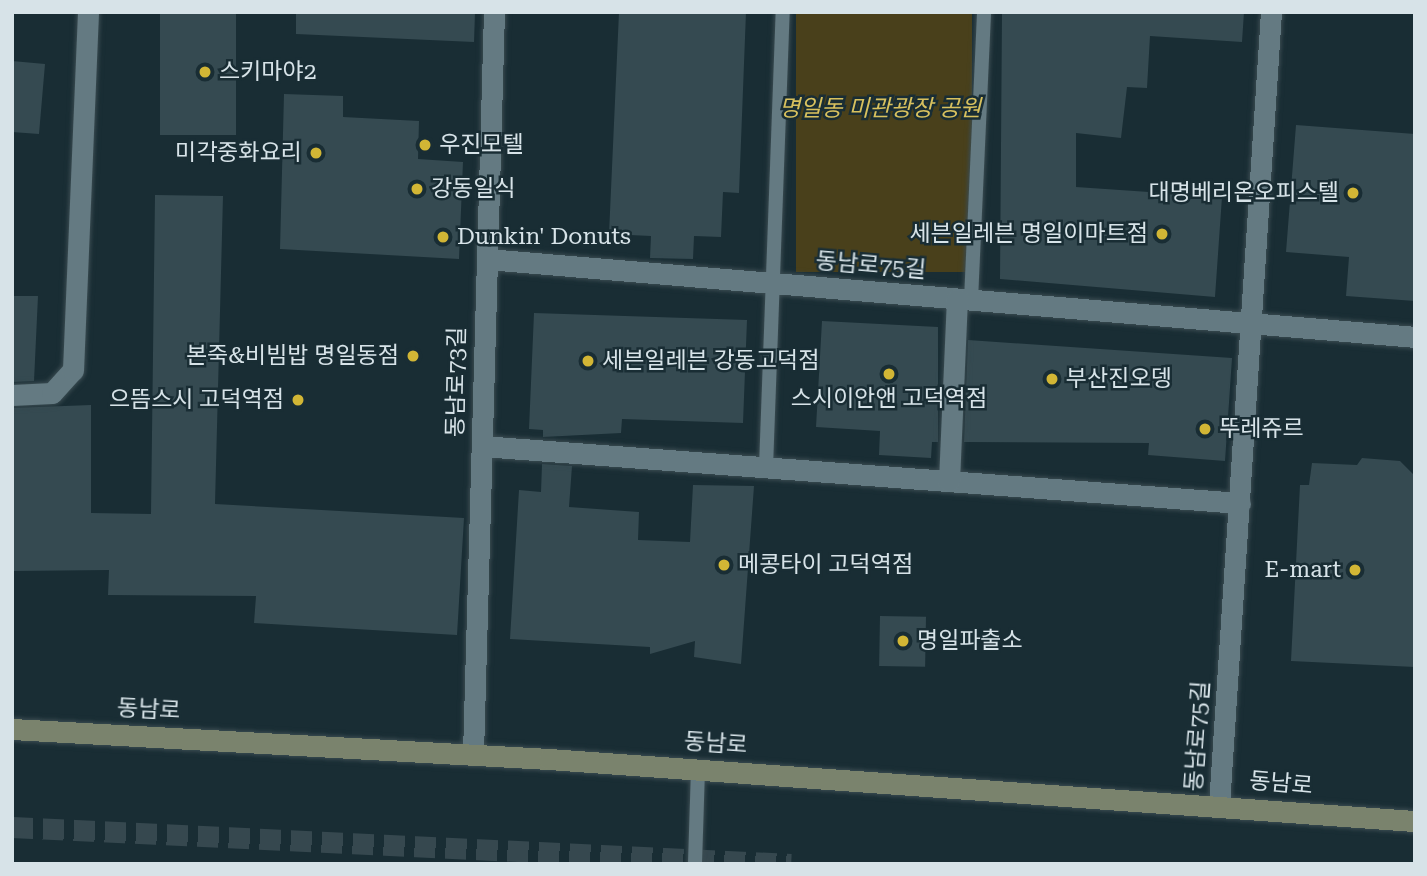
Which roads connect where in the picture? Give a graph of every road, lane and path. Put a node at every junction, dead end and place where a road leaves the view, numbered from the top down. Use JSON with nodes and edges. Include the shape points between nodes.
{"nodes":[{"id":1,"x":88,"y":12,"type":"edge"},
{"id":2,"x":494,"y":12,"type":"edge"},
{"id":3,"x":783,"y":12,"type":"edge"},
{"id":4,"x":984,"y":12,"type":"edge"},
{"id":5,"x":1271,"y":12,"type":"edge"},
{"id":6,"x":487,"y":259,"type":"junction"},
{"id":7,"x":773,"y":284,"type":"junction"},
{"id":8,"x":964,"y":300,"type":"junction"},
{"id":9,"x":1251,"y":324,"type":"junction"},
{"id":10,"x":1415,"y":337,"type":"edge"},
{"id":11,"x":12,"y":395,"type":"edge"},
{"id":12,"x":482,"y":446,"type":"junction"},
{"id":13,"x":766,"y":467,"type":"junction"},
{"id":14,"x":949,"y":481,"type":"junction"},
{"id":15,"x":1240,"y":503,"type":"junction"},
{"id":16,"x":12,"y":729,"type":"edge"},
{"id":17,"x":473,"y":754,"type":"junction"},
{"id":18,"x":698,"y":769,"type":"junction"},
{"id":19,"x":1219,"y":805,"type":"junction"},
{"id":20,"x":1415,"y":821,"type":"edge"},
{"id":21,"x":695,"y":864,"type":"edge"}],
"edges":[{"from":1,"to":11,"type":"street","via":[[73,370],[52,393]]},
{"from":2,"to":6,"type":"street","name":"동남로73길"},
{"from":3,"to":7,"type":"lane"},
{"from":4,"to":8,"type":"lane"},
{"from":5,"to":9,"type":"street","name":"동남로75길"},
{"from":6,"to":7,"type":"street","name":"동남로75길"},
{"from":6,"to":12,"type":"street","name":"동남로73길"},
{"from":7,"to":8,"type":"street","name":"동남로75길"},
{"from":7,"to":13,"type":"lane"},
{"from":8,"to":9,"type":"street","name":"동남로75길"},
{"from":8,"to":14,"type":"street"},
{"from":9,"to":10,"type":"street","name":"동남로75길"},
{"from":9,"to":15,"type":"street","name":"동남로75길"},
{"from":12,"to":13,"type":"street"},
{"from":12,"to":17,"type":"street","name":"동남로73길"},
{"from":13,"to":14,"type":"street"},
{"from":14,"to":15,"type":"street"},
{"from":15,"to":19,"type":"street","name":"동남로75길"},
{"from":16,"to":17,"type":"main road","name":"동남로"},
{"from":17,"to":18,"type":"main road","name":"동남로"},
{"from":18,"to":19,"type":"main road","name":"동남로"},
{"from":18,"to":21,"type":"lane"},
{"from":19,"to":20,"type":"main road","name":"동남로"}]}
